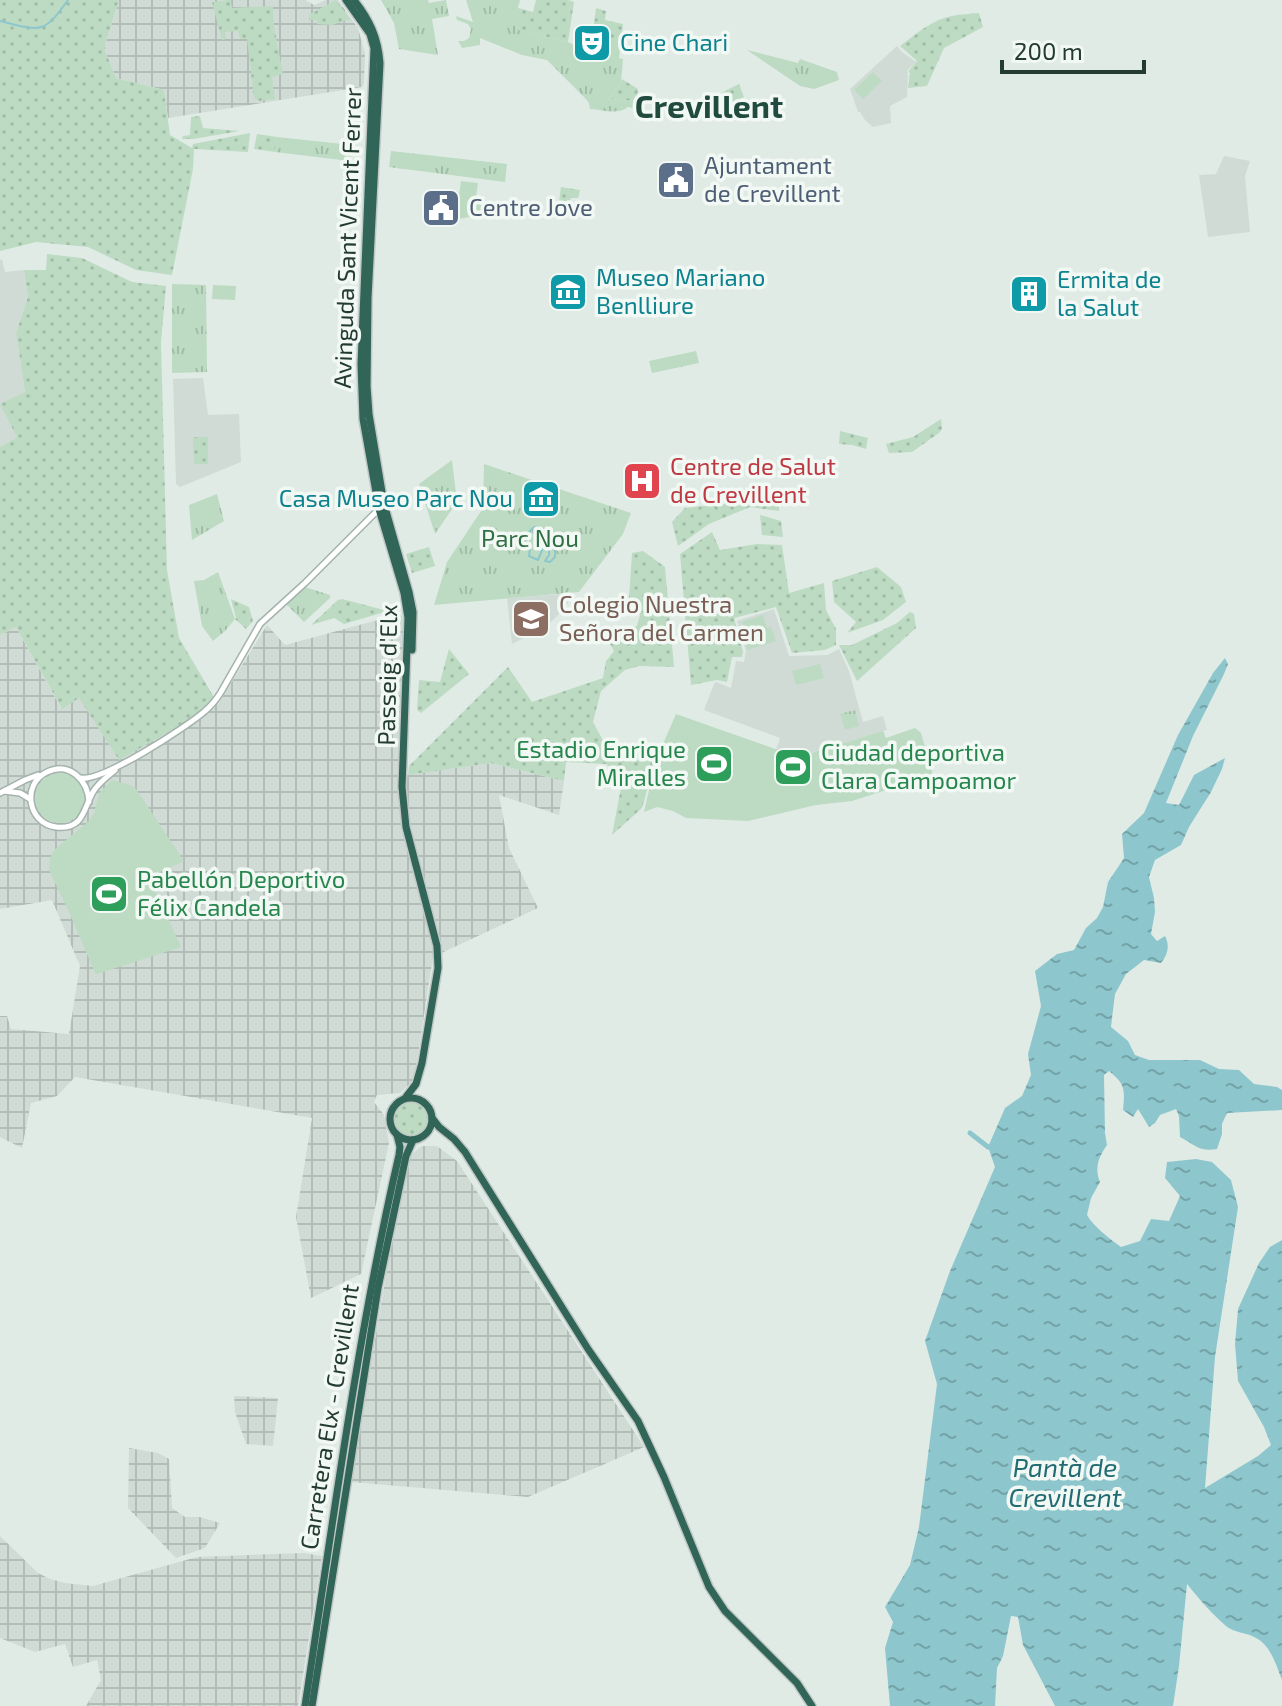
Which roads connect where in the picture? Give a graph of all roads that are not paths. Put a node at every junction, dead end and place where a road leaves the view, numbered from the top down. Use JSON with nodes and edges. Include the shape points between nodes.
{"nodes":[{"id":1,"x":346,"y":0,"type":"edge"},
{"id":2,"x":354,"y":0,"type":"edge"},
{"id":3,"x":376,"y":63,"type":"junction"},
{"id":4,"x":382,"y":507,"type":"junction"},
{"id":5,"x":120,"y":766,"type":"junction"},
{"id":6,"x":43,"y":774,"type":"junction"},
{"id":7,"x":81,"y":778,"type":"junction"},
{"id":8,"x":2,"y":792,"type":"edge"},
{"id":9,"x":30,"y":799,"type":"junction"},
{"id":10,"x":89,"y":802,"type":"junction"},
{"id":11,"x":422,"y":1063,"type":"junction"},
{"id":12,"x":406,"y":1097,"type":"junction"},
{"id":13,"x":422,"y":1101,"type":"junction"},
{"id":14,"x":432,"y":1118,"type":"junction"},
{"id":15,"x":397,"y":1135,"type":"junction"},
{"id":16,"x":417,"y":1138,"type":"junction"},
{"id":17,"x":458,"y":1144,"type":"junction"},
{"id":18,"x":305,"y":1706,"type":"edge"},
{"id":19,"x":312,"y":1706,"type":"edge"},
{"id":20,"x":812,"y":1706,"type":"edge"}],
"edges":[{"from":1,"to":3,"type":"highway","via":[[370,34]]},
{"from":2,"to":3,"type":"highway","via":[[373,28]]},
{"from":3,"to":4,"type":"highway","name":"Avinguda Sant Vicent Ferrer","via":[[367,351],[369,414]]},
{"from":4,"to":5,"type":"street","via":[[260,624],[203,713]]},
{"from":4,"to":11,"type":"highway","name":"Passeig d'Elx","via":[[413,612],[403,801],[438,968]]},
{"from":5,"to":7,"type":"street"},
{"from":5,"to":10,"type":"street"},
{"from":6,"to":7,"type":"street","via":[[62,769]]},
{"from":6,"to":8,"type":"street"},
{"from":6,"to":9,"type":"street"},
{"from":7,"to":10,"type":"street"},
{"from":8,"to":9,"type":"street"},
{"from":9,"to":10,"type":"street","via":[[38,818],[59,828],[79,820]]},
{"from":11,"to":12,"type":"highway"},
{"from":11,"to":13,"type":"highway"},
{"from":12,"to":13,"type":"highway"},
{"from":12,"to":15,"type":"highway","via":[[389,1116]]},
{"from":13,"to":14,"type":"highway"},
{"from":14,"to":16,"type":"highway","via":[[429,1129]]},
{"from":14,"to":17,"type":"highway"},
{"from":15,"to":16,"type":"highway"},
{"from":15,"to":18,"type":"highway","name":"Carretera Elx - Crevillent","via":[[399,1155],[361,1346]]},
{"from":16,"to":17,"type":"highway","via":[[442,1135]]},
{"from":16,"to":19,"type":"highway","name":"Carretera Elx - Crevillent","via":[[406,1156],[378,1288]]},
{"from":17,"to":20,"type":"highway","via":[[638,1421],[709,1587]]}]}
